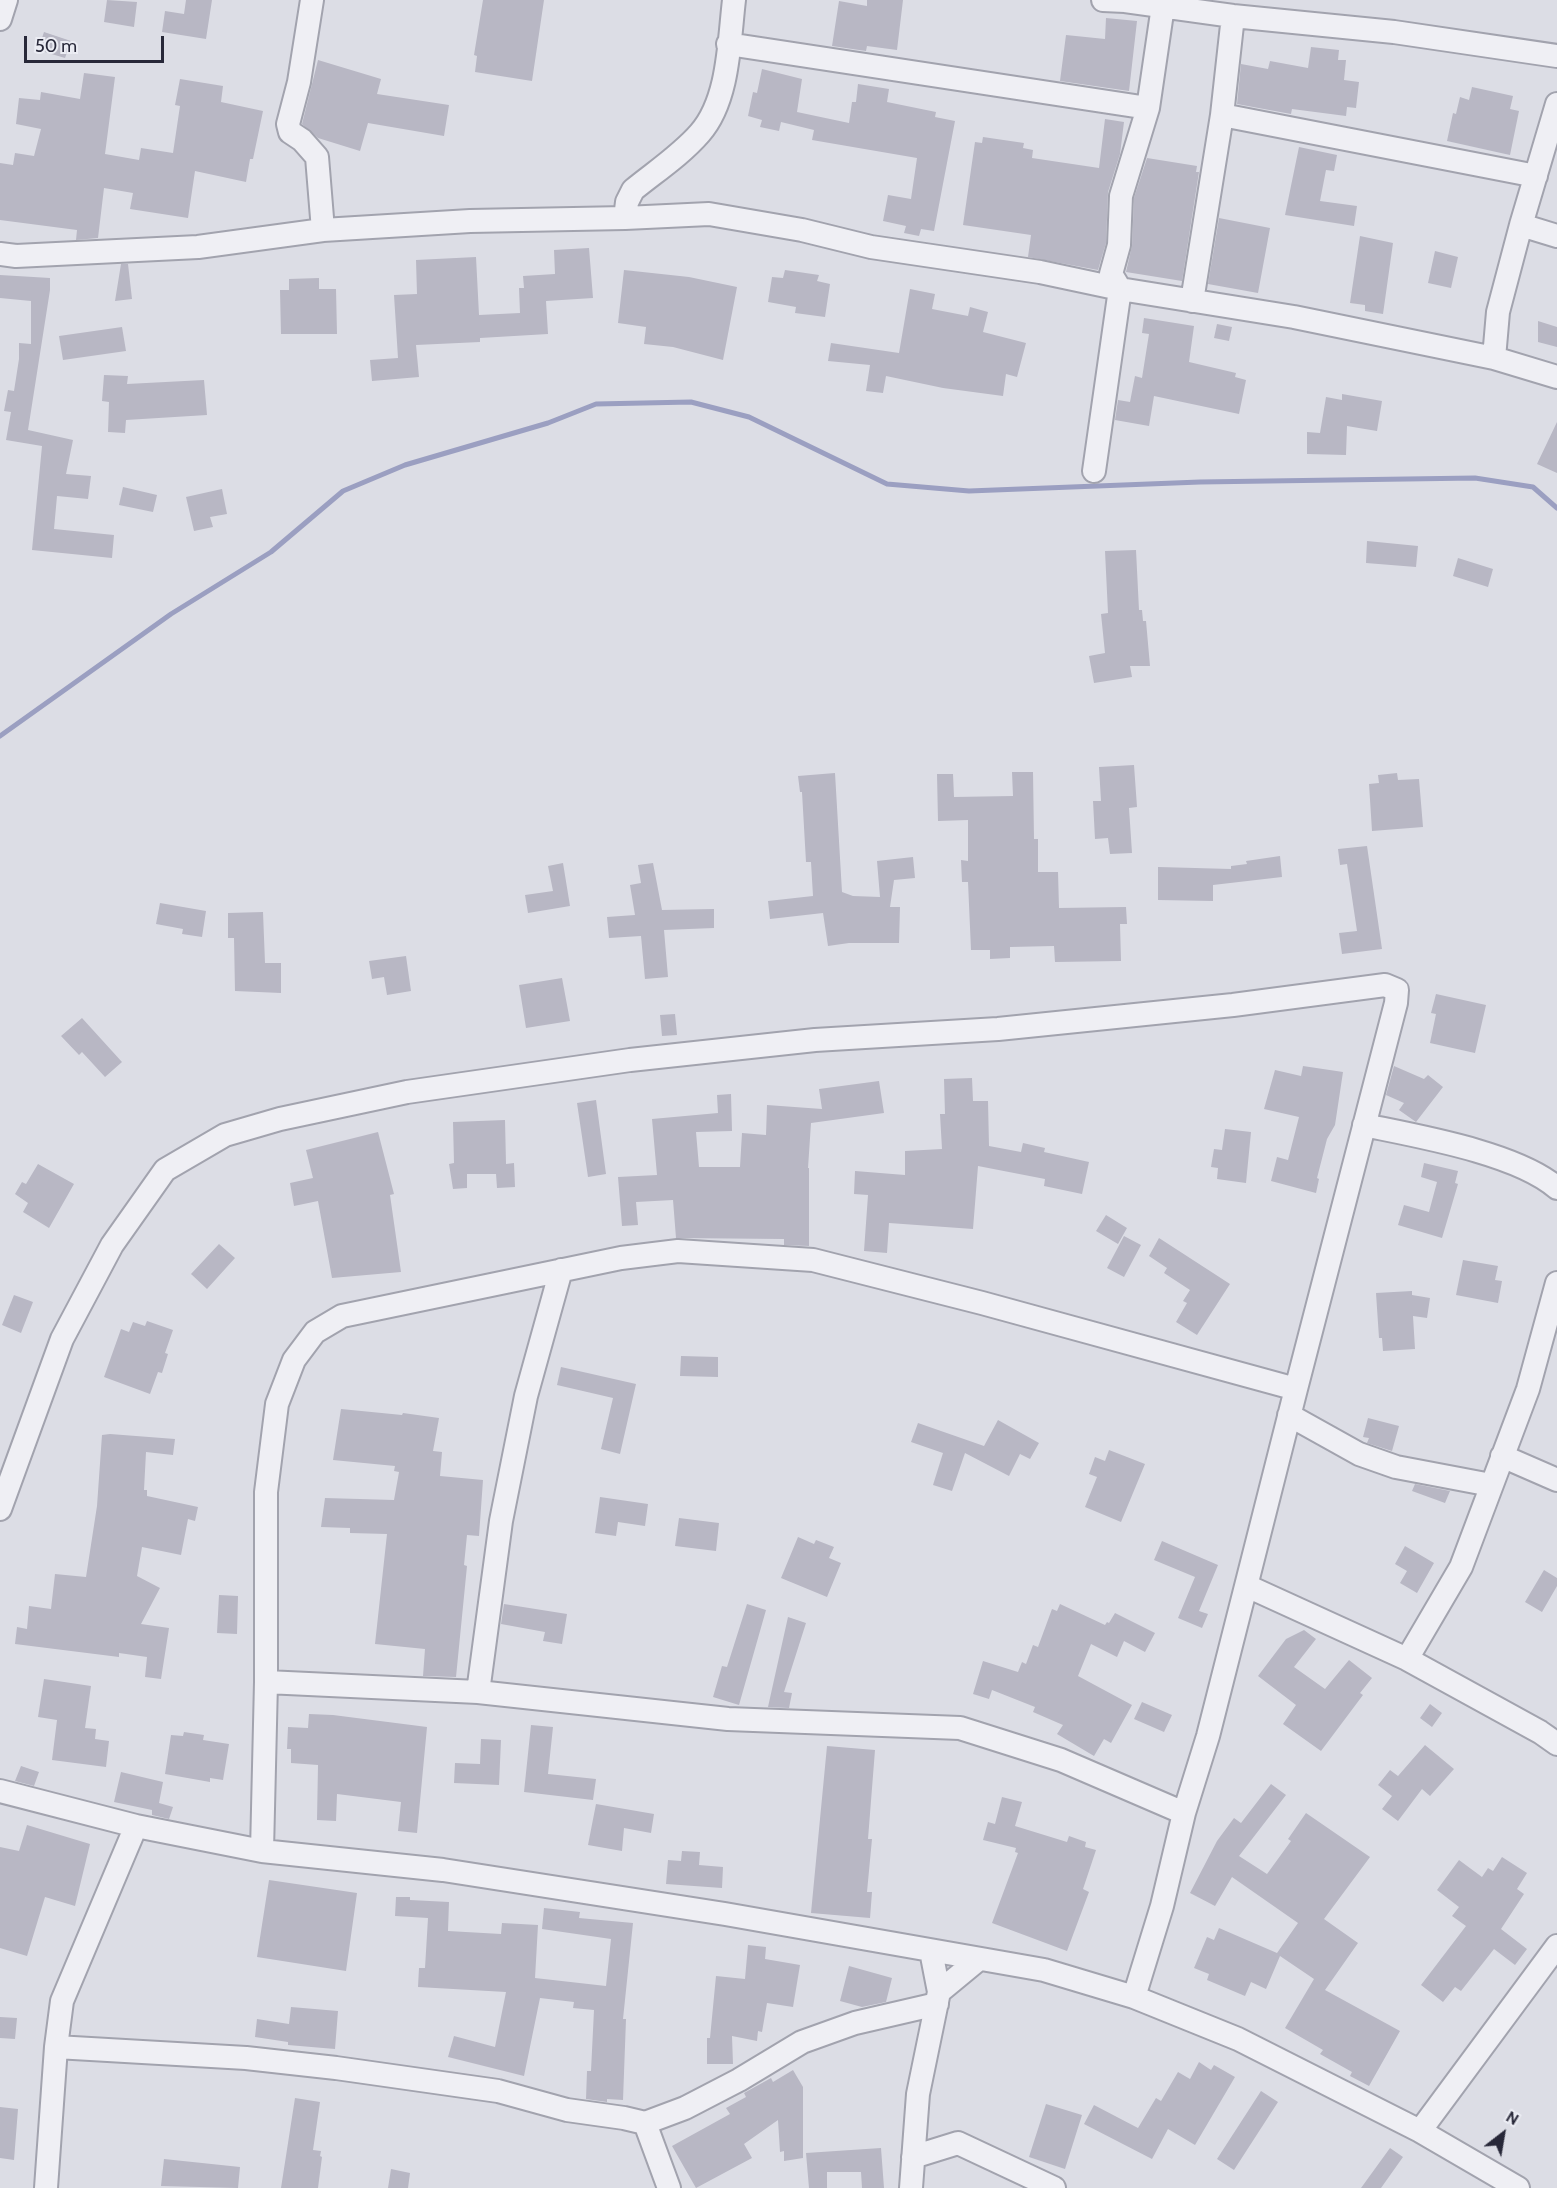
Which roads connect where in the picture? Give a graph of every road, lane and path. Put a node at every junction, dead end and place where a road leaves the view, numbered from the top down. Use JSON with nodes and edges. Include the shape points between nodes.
{"nodes":[{"id":1,"x":6,"y":0,"type":"edge"},
{"id":2,"x":312,"y":0,"type":"edge"},
{"id":3,"x":734,"y":0,"type":"edge"},
{"id":4,"x":1103,"y":0,"type":"edge"},
{"id":5,"x":1163,"y":6,"type":"junction"},
{"id":6,"x":1233,"y":16,"type":"junction"},
{"id":7,"x":0,"y":19,"type":"edge"},
{"id":8,"x":728,"y":44,"type":"junction"},
{"id":9,"x":1557,"y":56,"type":"edge"},
{"id":10,"x":1557,"y":104,"type":"edge"},
{"id":11,"x":1148,"y":108,"type":"junction"},
{"id":12,"x":1222,"y":115,"type":"junction"},
{"id":13,"x":1536,"y":176,"type":"junction"},
{"id":14,"x":625,"y":218,"type":"junction"},
{"id":15,"x":1521,"y":225,"type":"junction"},
{"id":16,"x":323,"y":230,"type":"junction"},
{"id":17,"x":1557,"y":236,"type":"edge"},
{"id":18,"x":0,"y":254,"type":"edge"},
{"id":19,"x":1120,"y":289,"type":"junction"},
{"id":20,"x":1192,"y":302,"type":"junction"},
{"id":21,"x":1494,"y":358,"type":"junction"},
{"id":22,"x":1557,"y":377,"type":"edge"},
{"id":23,"x":1094,"y":471,"type":"dead end"},
{"id":24,"x":1364,"y":1125,"type":"junction"},
{"id":25,"x":1557,"y":1188,"type":"edge"},
{"id":26,"x":561,"y":1270,"type":"junction"},
{"id":27,"x":1557,"y":1282,"type":"edge"},
{"id":28,"x":1296,"y":1389,"type":"junction"},
{"id":29,"x":1289,"y":1415,"type":"junction"},
{"id":30,"x":1502,"y":1456,"type":"junction"},
{"id":31,"x":1557,"y":1480,"type":"edge"},
{"id":32,"x":1491,"y":1485,"type":"junction"},
{"id":33,"x":0,"y":1509,"type":"edge"},
{"id":34,"x":1247,"y":1586,"type":"junction"},
{"id":35,"x":1407,"y":1659,"type":"junction"},
{"id":36,"x":266,"y":1682,"type":"junction"},
{"id":37,"x":478,"y":1692,"type":"junction"},
{"id":38,"x":1557,"y":1744,"type":"edge"},
{"id":39,"x":0,"y":1791,"type":"edge"},
{"id":40,"x":1184,"y":1813,"type":"junction"},
{"id":41,"x":136,"y":1826,"type":"junction"},
{"id":42,"x":262,"y":1851,"type":"junction"},
{"id":43,"x":1557,"y":1946,"type":"edge"},
{"id":44,"x":931,"y":1951,"type":"junction"},
{"id":45,"x":979,"y":1959,"type":"junction"},
{"id":46,"x":1134,"y":1997,"type":"junction"},
{"id":47,"x":938,"y":1998,"type":"junction"},
{"id":48,"x":56,"y":2047,"type":"junction"},
{"id":49,"x":645,"y":2123,"type":"junction"},
{"id":50,"x":1420,"y":2131,"type":"junction"},
{"id":51,"x":913,"y":2157,"type":"junction"},
{"id":52,"x":1511,"y":2186,"type":"edge"},
{"id":53,"x":46,"y":2188,"type":"edge"},
{"id":54,"x":669,"y":2188,"type":"edge"},
{"id":55,"x":911,"y":2188,"type":"edge"},
{"id":56,"x":1054,"y":2188,"type":"edge"}],
"edges":[{"from":1,"to":7,"type":"street"},
{"from":2,"to":16,"type":"street","via":[[288,124],[290,132],[316,158]]},
{"from":3,"to":8,"type":"street"},
{"from":4,"to":5,"type":"street"},
{"from":5,"to":6,"type":"street"},
{"from":5,"to":11,"type":"street"},
{"from":6,"to":9,"type":"street","via":[[1394,32]]},
{"from":6,"to":12,"type":"street"},
{"from":8,"to":11,"type":"street"},
{"from":8,"to":14,"type":"street","via":[[716,107],[701,132],[633,190]]},
{"from":10,"to":13,"type":"street"},
{"from":11,"to":19,"type":"street","via":[[1121,196],[1119,245],[1111,274]]},
{"from":12,"to":13,"type":"street"},
{"from":12,"to":20,"type":"street"},
{"from":13,"to":15,"type":"street"},
{"from":14,"to":16,"type":"street","via":[[470,221]]},
{"from":14,"to":19,"type":"street","via":[[709,214],[871,247],[1040,272]]},
{"from":15,"to":17,"type":"street"},
{"from":15,"to":21,"type":"street","via":[[1498,312]]},
{"from":16,"to":18,"type":"street","via":[[198,247]]},
{"from":19,"to":20,"type":"street"},
{"from":19,"to":23,"type":"street"},
{"from":20,"to":21,"type":"street","via":[[1294,317]]},
{"from":21,"to":22,"type":"street"},
{"from":24,"to":25,"type":"street","via":[[1508,1161],[1547,1179]]},
{"from":24,"to":28,"type":"street"},
{"from":24,"to":33,"type":"street","via":[[1396,1003],[1396,990],[1385,985],[998,1029],[815,1040],[630,1060],[407,1092],[280,1119],[225,1135],[165,1170],[112,1245],[62,1339]]},
{"from":26,"to":28,"type":"street","via":[[678,1251],[813,1260]]},
{"from":26,"to":36,"type":"street","via":[[342,1316],[315,1332],[294,1360],[277,1404],[266,1492]]},
{"from":26,"to":37,"type":"street","via":[[526,1396],[501,1521]]},
{"from":27,"to":30,"type":"street","via":[[1528,1389]]},
{"from":28,"to":29,"type":"street"},
{"from":29,"to":32,"type":"street","via":[[1359,1454],[1396,1467]]},
{"from":29,"to":34,"type":"street"},
{"from":30,"to":31,"type":"street"},
{"from":30,"to":32,"type":"street"},
{"from":32,"to":35,"type":"street","via":[[1461,1567]]},
{"from":34,"to":35,"type":"street"},
{"from":34,"to":40,"type":"street"},
{"from":35,"to":38,"type":"street"},
{"from":36,"to":37,"type":"street"},
{"from":36,"to":42,"type":"street"},
{"from":37,"to":40,"type":"street","via":[[728,1719],[960,1728],[1061,1760]]},
{"from":39,"to":41,"type":"street"},
{"from":40,"to":46,"type":"street","via":[[1162,1906]]},
{"from":41,"to":42,"type":"street"},
{"from":41,"to":48,"type":"street","via":[[62,2001]]},
{"from":42,"to":44,"type":"street","via":[[443,1870]]},
{"from":43,"to":50,"type":"street"},
{"from":44,"to":45,"type":"street"},
{"from":44,"to":47,"type":"street"},
{"from":45,"to":46,"type":"street","via":[[1044,1970]]},
{"from":45,"to":47,"type":"street"},
{"from":46,"to":50,"type":"street","via":[[1238,2039]]},
{"from":47,"to":49,"type":"street","via":[[802,2042],[685,2108]]},
{"from":47,"to":51,"type":"street","via":[[918,2094]]},
{"from":48,"to":49,"type":"street","via":[[246,2058],[336,2068],[498,2091],[567,2110]]},
{"from":48,"to":53,"type":"street"},
{"from":49,"to":54,"type":"street"},
{"from":50,"to":52,"type":"street"},
{"from":51,"to":55,"type":"street"},
{"from":51,"to":56,"type":"street","via":[[958,2143]]}]}
